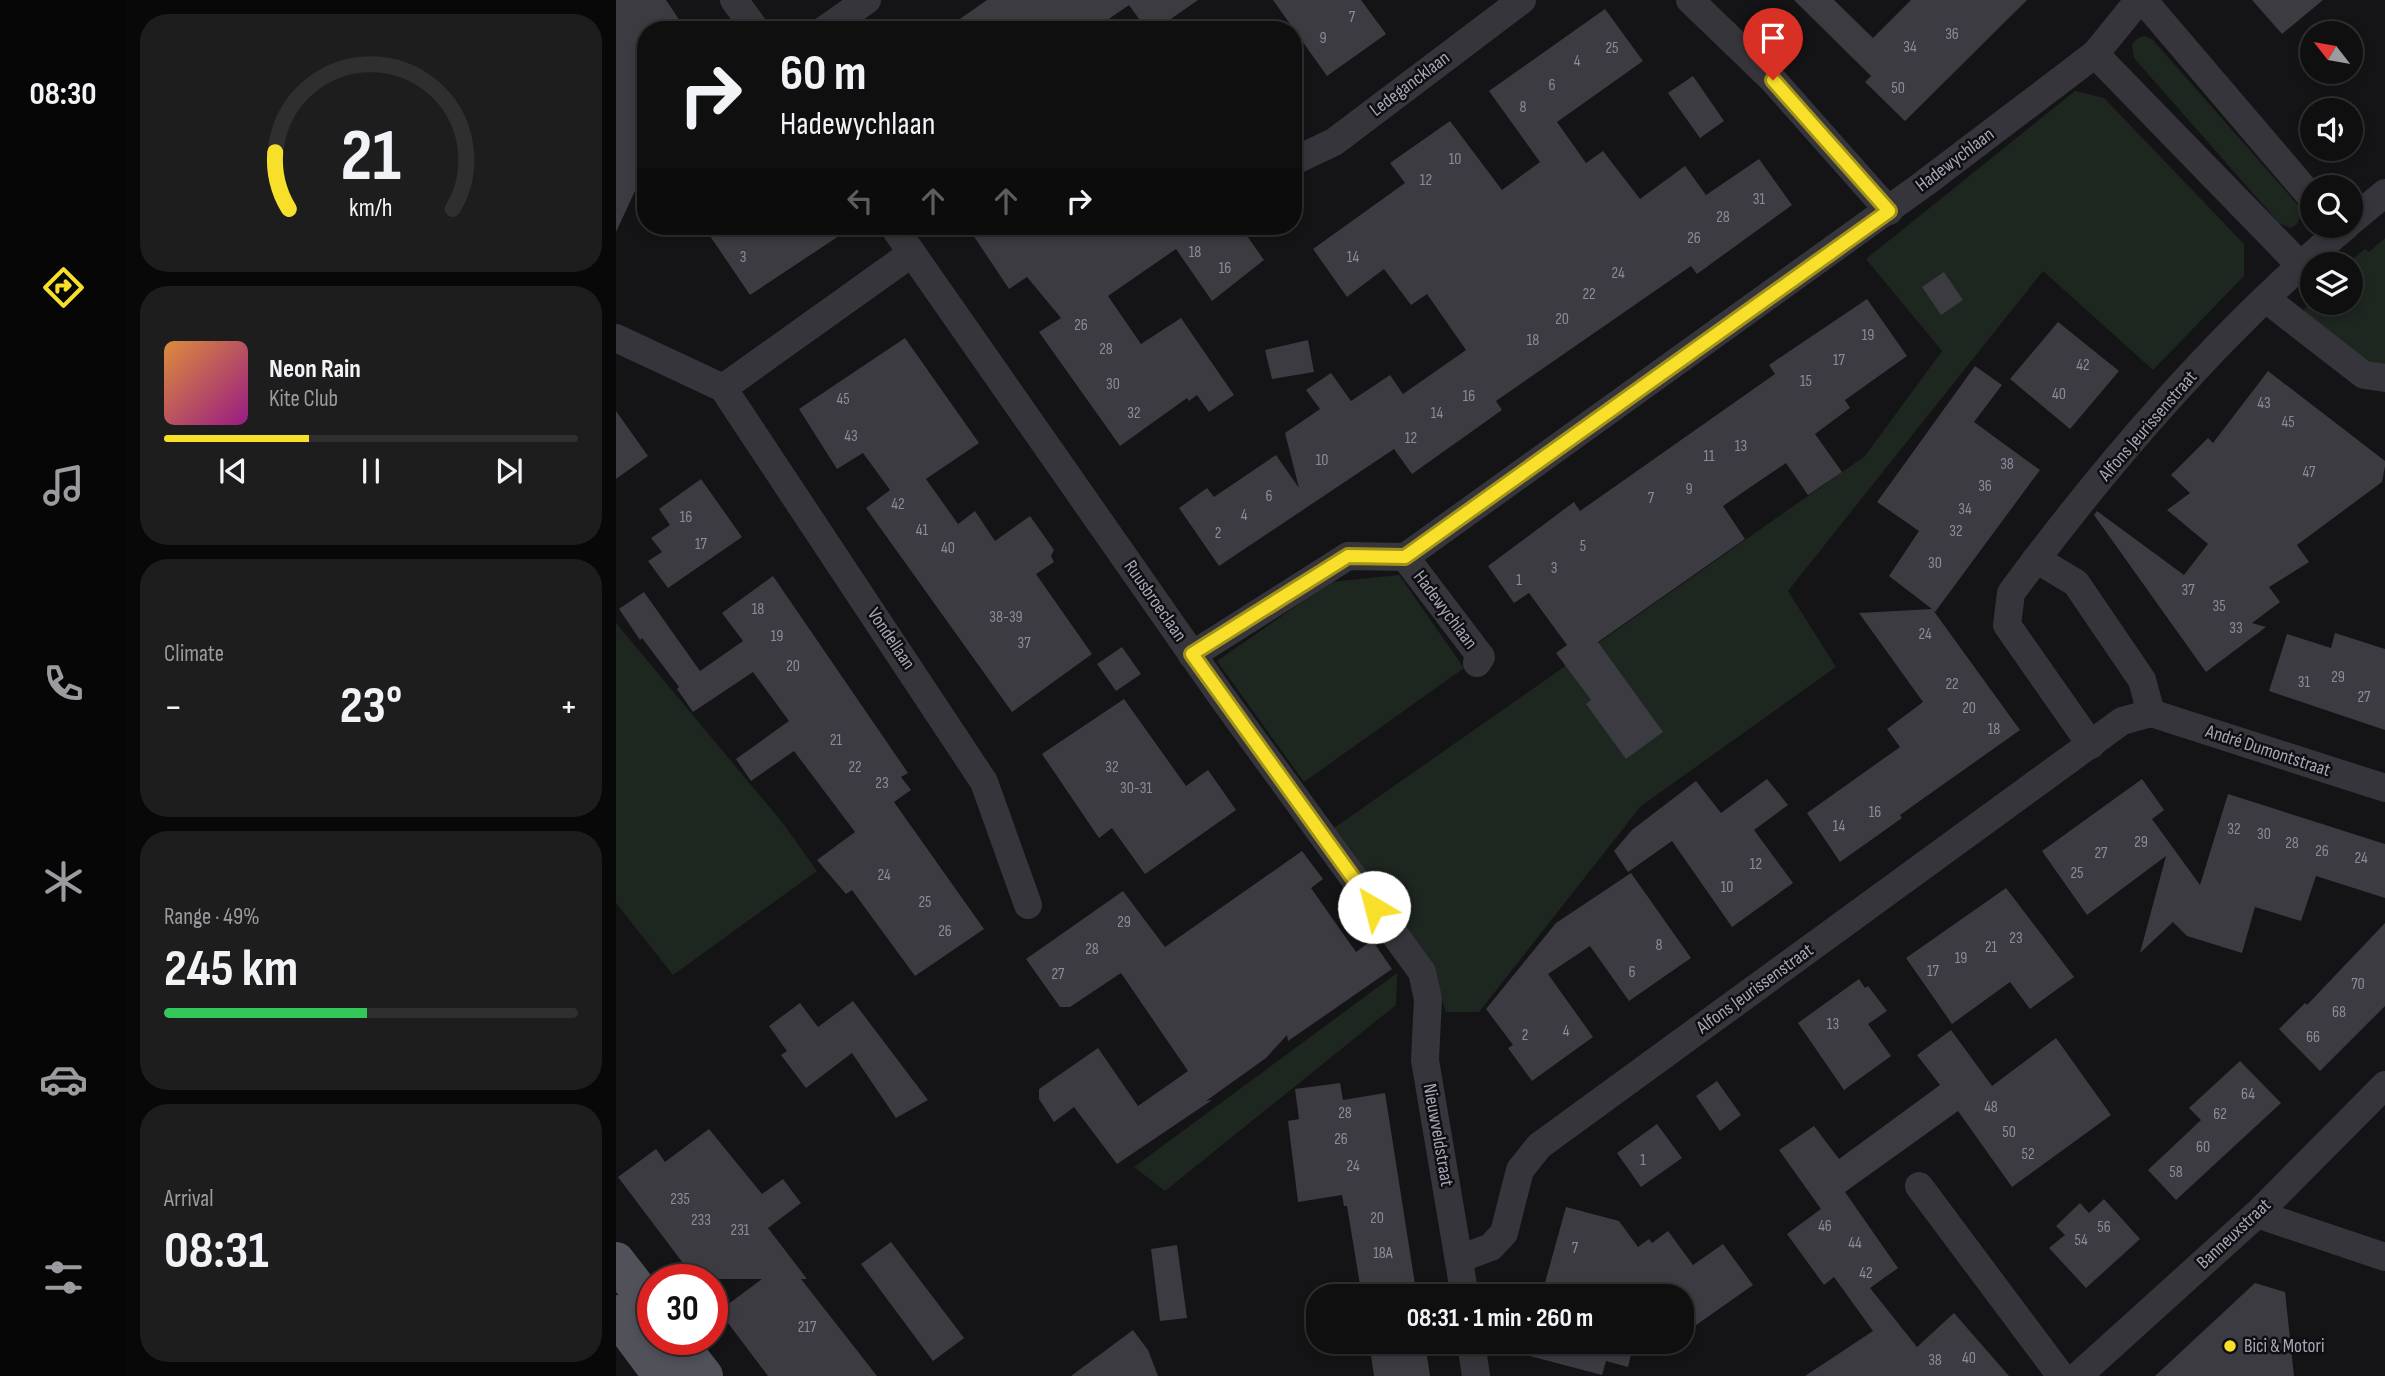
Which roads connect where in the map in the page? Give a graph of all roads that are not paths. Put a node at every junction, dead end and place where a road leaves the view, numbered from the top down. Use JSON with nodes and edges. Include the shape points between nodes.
{"nodes":[{"id":1,"x":734,"y":0,"type":"edge"},
{"id":2,"x":867,"y":0,"type":"edge"},
{"id":3,"x":1522,"y":0,"type":"edge"},
{"id":4,"x":1690,"y":0,"type":"edge"},
{"id":5,"x":2141,"y":0,"type":"edge"},
{"id":6,"x":749,"y":21,"type":"edge"},
{"id":7,"x":837,"y":21,"type":"edge"},
{"id":8,"x":2095,"y":54,"type":"junction"},
{"id":9,"x":1302,"y":157,"type":"edge"},
{"id":10,"x":2300,"y":184,"type":"edge"},
{"id":11,"x":2382,"y":202,"type":"edge"},
{"id":12,"x":1889,"y":211,"type":"junction"},
{"id":13,"x":2363,"y":214,"type":"edge"},
{"id":14,"x":899,"y":235,"type":"edge"},
{"id":15,"x":2331,"y":238,"type":"edge"},
{"id":16,"x":2317,"y":252,"type":"edge"},
{"id":17,"x":912,"y":253,"type":"junction"},
{"id":18,"x":2300,"y":265,"type":"edge"},
{"id":19,"x":2300,"y":269,"type":"edge"},
{"id":20,"x":2266,"y":299,"type":"junction"},
{"id":21,"x":616,"y":338,"type":"edge"},
{"id":22,"x":2385,"y":378,"type":"edge"},
{"id":23,"x":723,"y":388,"type":"junction"},
{"id":24,"x":1405,"y":557,"type":"junction"},
{"id":25,"x":2036,"y":559,"type":"junction"},
{"id":26,"x":1192,"y":654,"type":"junction"},
{"id":27,"x":1477,"y":663,"type":"dead end"},
{"id":28,"x":2151,"y":713,"type":"junction"},
{"id":29,"x":2091,"y":745,"type":"junction"},
{"id":30,"x":2385,"y":788,"type":"edge"},
{"id":31,"x":1028,"y":905,"type":"dead end"},
{"id":32,"x":1422,"y":972,"type":"joint"},
{"id":33,"x":2385,"y":1085,"type":"edge"},
{"id":34,"x":1919,"y":1186,"type":"dead end"},
{"id":35,"x":2257,"y":1214,"type":"junction"},
{"id":36,"x":2385,"y":1257,"type":"edge"},
{"id":37,"x":1459,"y":1259,"type":"junction"},
{"id":38,"x":616,"y":1261,"type":"edge"},
{"id":39,"x":1463,"y":1284,"type":"edge"},
{"id":40,"x":637,"y":1288,"type":"edge"},
{"id":41,"x":616,"y":1314,"type":"edge"},
{"id":42,"x":1473,"y":1354,"type":"edge"},
{"id":43,"x":688,"y":1355,"type":"edge"},
{"id":44,"x":662,"y":1376,"type":"edge"},
{"id":45,"x":704,"y":1376,"type":"edge"},
{"id":46,"x":1476,"y":1376,"type":"edge"},
{"id":47,"x":2062,"y":1376,"type":"edge"},
{"id":48,"x":2078,"y":1376,"type":"edge"}],
"edges":[{"from":1,"to":6,"type":"street"},
{"from":2,"to":7,"type":"street"},
{"from":3,"to":9,"type":"street","name":"Ledegancklaan","via":[[1334,142]]},
{"from":4,"to":12,"type":"street","via":[[1773,80]]},
{"from":5,"to":8,"type":"street","name":"Hadewychlaan"},
{"from":5,"to":10,"type":"street","name":"Hadewychlaan"},
{"from":8,"to":12,"type":"street","name":"Hadewychlaan"},
{"from":8,"to":18,"type":"street"},
{"from":11,"to":13,"type":"street","name":"Alfons Jeurissenstraat"},
{"from":12,"to":24,"type":"street","name":"Hadewychlaan"},
{"from":14,"to":17,"type":"street","name":"Ruusbroeclaan"},
{"from":15,"to":16,"type":"street","name":"Alfons Jeurissenstraat"},
{"from":17,"to":23,"type":"street"},
{"from":17,"to":26,"type":"street","name":"Ruusbroeclaan"},
{"from":19,"to":20,"type":"street","name":"Alfons Jeurissenstraat"},
{"from":20,"to":22,"type":"street","via":[[2364,375]]},
{"from":20,"to":25,"type":"street","name":"Alfons Jeurissenstraat","via":[[2150,418]]},
{"from":21,"to":23,"type":"street"},
{"from":23,"to":31,"type":"street","name":"Vondellaan","via":[[984,782]]},
{"from":24,"to":26,"type":"street","name":"Hadewychlaan","via":[[1348,556]]},
{"from":24,"to":27,"type":"street","name":"Hadewychlaan","via":[[1481,657]]},
{"from":25,"to":28,"type":"street","via":[[2076,583],[2142,680]]},
{"from":25,"to":29,"type":"street","name":"Alfons Jeurissenstraat","via":[[2011,593],[2007,625]]},
{"from":26,"to":32,"type":"street","name":"Ruusbroeclaan"},
{"from":28,"to":29,"type":"street","name":"Alfons Jeurissenstraat","via":[[2122,721]]},
{"from":28,"to":30,"type":"street","name":"André Dumontstraat"},
{"from":29,"to":37,"type":"street","name":"Alfons Jeurissenstraat","via":[[1539,1146],[1520,1170],[1504,1233],[1492,1247]]},
{"from":32,"to":37,"type":"street","name":"Nieuwveldstraat","via":[[1428,999],[1425,1060]]},
{"from":33,"to":35,"type":"street","name":"Banneuxstraat"},
{"from":34,"to":47,"type":"street"},
{"from":35,"to":36,"type":"street"},
{"from":35,"to":48,"type":"street","name":"Banneuxstraat"},
{"from":37,"to":39,"type":"street","name":"Nieuwveldstraat"},
{"from":38,"to":40,"type":"main road"},
{"from":41,"to":44,"type":"main road"},
{"from":42,"to":46,"type":"street"},
{"from":43,"to":45,"type":"main road"}]}
